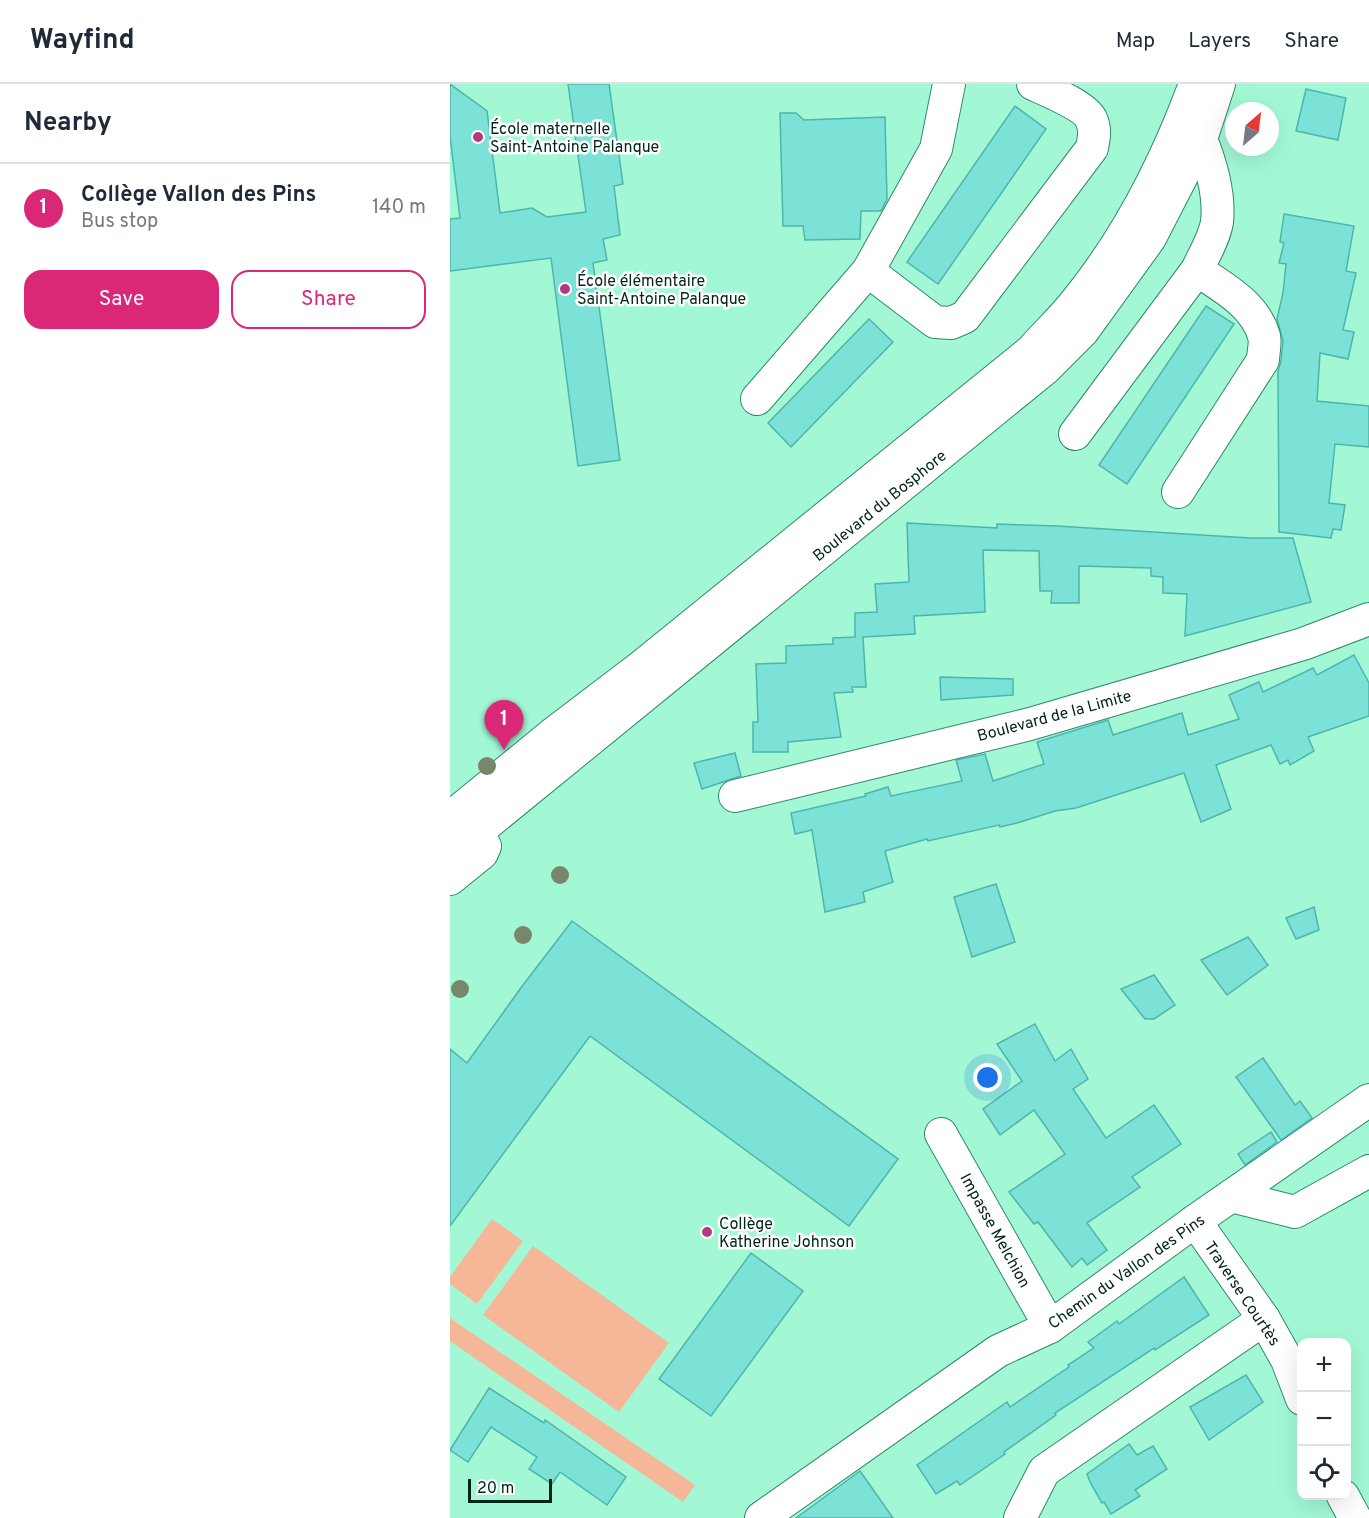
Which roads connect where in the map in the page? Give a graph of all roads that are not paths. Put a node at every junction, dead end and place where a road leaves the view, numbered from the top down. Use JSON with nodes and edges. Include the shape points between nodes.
{"nodes":[{"id":1,"x":949,"y":84,"type":"edge"},
{"id":2,"x":1033,"y":84,"type":"edge"},
{"id":3,"x":1196,"y":84,"type":"edge"},
{"id":4,"x":1219,"y":84,"type":"edge"},
{"id":5,"x":1201,"y":139,"type":"junction"},
{"id":6,"x":1197,"y":270,"type":"junction"},
{"id":7,"x":868,"y":271,"type":"junction"},
{"id":8,"x":756,"y":399,"type":"dead end"},
{"id":9,"x":1075,"y":434,"type":"dead end"},
{"id":10,"x":1178,"y":492,"type":"dead end"},
{"id":11,"x":1369,"y":619,"type":"edge"},
{"id":12,"x":735,"y":796,"type":"dead end"},
{"id":13,"x":497,"y":815,"type":"junction"},
{"id":14,"x":450,"y":818,"type":"edge"},
{"id":15,"x":450,"y":854,"type":"edge"},
{"id":16,"x":450,"y":879,"type":"edge"},
{"id":17,"x":1369,"y":1100,"type":"edge"},
{"id":18,"x":941,"y":1134,"type":"dead end"},
{"id":19,"x":1369,"y":1171,"type":"edge"},
{"id":20,"x":1231,"y":1196,"type":"junction"},
{"id":21,"x":1195,"y":1221,"type":"junction"},
{"id":22,"x":1264,"y":1319,"type":"junction"},
{"id":23,"x":1050,"y":1327,"type":"junction"},
{"id":24,"x":1299,"y":1392,"type":"edge"},
{"id":25,"x":1345,"y":1500,"type":"edge"},
{"id":26,"x":761,"y":1518,"type":"edge"},
{"id":27,"x":1020,"y":1518,"type":"edge"},
{"id":28,"x":1355,"y":1518,"type":"edge"}],
"edges":[{"from":1,"to":7,"type":"street","via":[[936,149]]},
{"from":2,"to":7,"type":"street","via":[[1090,117],[1095,131],[1092,148],[965,317],[951,323],[935,322]]},
{"from":3,"to":14,"type":"street","name":"Boulevard du Bosphore","via":[[1171,146],[1109,258],[1031,351]]},
{"from":4,"to":5,"type":"street","name":"Boulevard du Bosphore"},
{"from":5,"to":6,"type":"street","via":[[1215,184],[1217,222]]},
{"from":5,"to":13,"type":"street","name":"Boulevard du Bosphore","via":[[1150,238],[1083,331],[1046,368]]},
{"from":6,"to":9,"type":"street"},
{"from":6,"to":10,"type":"street","via":[[1242,301],[1264,337],[1263,360]]},
{"from":7,"to":8,"type":"street"},
{"from":11,"to":12,"type":"street","name":"Boulevard de la Limite","via":[[1303,644],[1030,724]]},
{"from":13,"to":15,"type":"street","name":"Boulevard du Bosphore"},
{"from":13,"to":16,"type":"street","via":[[482,853]]},
{"from":17,"to":20,"type":"street","name":"Chemin du Vallon des Pins"},
{"from":18,"to":23,"type":"street","name":"Impasse Melchion"},
{"from":19,"to":20,"type":"street","via":[[1295,1212]]},
{"from":20,"to":21,"type":"street","name":"Chemin du Vallon des Pins"},
{"from":21,"to":22,"type":"street","name":"Traverse Courtès"},
{"from":21,"to":23,"type":"street","name":"Chemin du Vallon des Pins"},
{"from":22,"to":24,"type":"street","name":"Traverse Courtès","via":[[1287,1360]]},
{"from":22,"to":27,"type":"street","via":[[1044,1471]]},
{"from":23,"to":26,"type":"street","name":"Chemin du Vallon des Pins","via":[[998,1351]]},
{"from":25,"to":28,"type":"street"}]}
